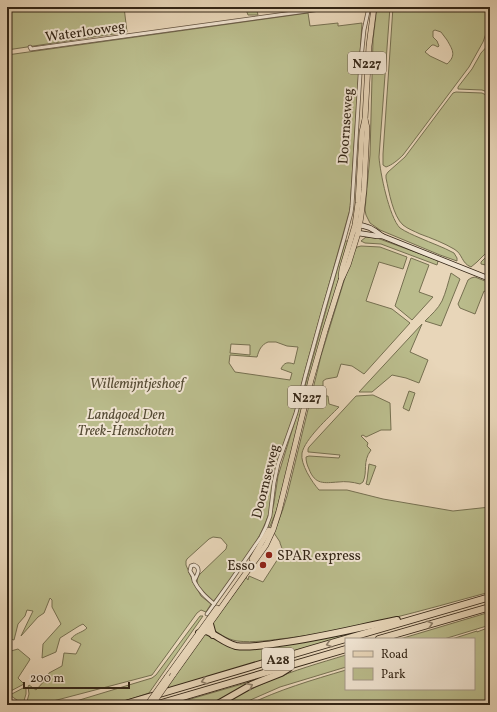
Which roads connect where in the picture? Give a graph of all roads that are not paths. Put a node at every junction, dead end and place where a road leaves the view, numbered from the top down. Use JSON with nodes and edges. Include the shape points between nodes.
{"nodes":[{"id":1,"x":336,"y":7,"type":"edge"},
{"id":2,"x":369,"y":7,"type":"edge"},
{"id":3,"x":374,"y":7,"type":"edge"},
{"id":4,"x":30,"y":47,"type":"dead end"},
{"id":5,"x":348,"y":224,"type":"junction"},
{"id":6,"x":357,"y":225,"type":"junction"},
{"id":7,"x":358,"y":233,"type":"junction"},
{"id":8,"x":382,"y":236,"type":"junction"},
{"id":9,"x":490,"y":279,"type":"edge"},
{"id":10,"x":341,"y":280,"type":"junction"},
{"id":11,"x":284,"y":492,"type":"junction"},
{"id":12,"x":194,"y":581,"type":"junction"},
{"id":13,"x":490,"y":597,"type":"edge"},
{"id":14,"x":214,"y":604,"type":"junction"},
{"id":15,"x":490,"y":607,"type":"edge"},
{"id":16,"x":207,"y":614,"type":"dead end"},
{"id":17,"x":434,"y":614,"type":"junction"},
{"id":18,"x":210,"y":624,"type":"junction"},
{"id":19,"x":202,"y":632,"type":"junction"},
{"id":20,"x":213,"y":635,"type":"junction"},
{"id":21,"x":352,"y":638,"type":"edge"},
{"id":22,"x":382,"y":638,"type":"edge"},
{"id":23,"x":345,"y":640,"type":"edge"},
{"id":24,"x":345,"y":649,"type":"edge"},
{"id":25,"x":298,"y":662,"type":"junction"},
{"id":26,"x":122,"y":705,"type":"edge"},
{"id":27,"x":147,"y":705,"type":"edge"},
{"id":28,"x":152,"y":705,"type":"edge"},
{"id":29,"x":155,"y":705,"type":"edge"},
{"id":30,"x":216,"y":705,"type":"edge"}],
"edges":[{"from":1,"to":4,"type":"street","name":"Waterlooweg","via":[[31,49]]},
{"from":2,"to":5,"type":"street","name":"Doornseweg","via":[[362,46],[351,213]]},
{"from":3,"to":6,"type":"main road","name":"Doornseweg","number":"N227","via":[[362,132]]},
{"from":5,"to":6,"type":"street"},
{"from":5,"to":14,"type":"street","name":"Doornseweg","via":[[296,413],[278,464],[270,516],[261,537]]},
{"from":6,"to":7,"type":"main road","name":"Doornseweg","number":"N227"},
{"from":6,"to":8,"type":"street","via":[[369,227]]},
{"from":6,"to":10,"type":"main road","name":"Doornseweg","number":"N227","via":[[342,269]]},
{"from":7,"to":8,"type":"street"},
{"from":7,"to":10,"type":"main road","name":"Doornseweg","number":"N227"},
{"from":8,"to":9,"type":"street"},
{"from":10,"to":11,"type":"main road","name":"Doornseweg","number":"N227","via":[[325,331]]},
{"from":11,"to":18,"type":"main road","name":"Doornseweg","number":"N227","via":[[273,530],[266,544]]},
{"from":11,"to":19,"type":"main road","name":"Doornseweg","number":"N227","via":[[271,528]]},
{"from":12,"to":12,"type":"street","via":[[198,570],[194,565],[190,570]]},
{"from":12,"to":14,"type":"street"},
{"from":13,"to":17,"type":"highway","number":"A28"},
{"from":14,"to":16,"type":"street","name":"Doornseweg"},
{"from":22,"to":15,"type":"highway","one_way":true},
{"from":17,"to":20,"type":"highway","number":"A28","via":[[315,638],[261,645],[234,645]]},
{"from":17,"to":21,"type":"highway","number":"A28","one_way":true},
{"from":18,"to":19,"type":"main road","name":"Doornseweg","number":"N227"},
{"from":18,"to":20,"type":"highway"},
{"from":19,"to":20,"type":"highway","number":"A28"},
{"from":19,"to":27,"type":"main road","name":"Doornseweg","number":"N227","bridge":true},
{"from":19,"to":28,"type":"main road","name":"Doornseweg","number":"N227","bridge":true},
{"from":23,"to":26,"type":"highway","number":"A28","one_way":true},
{"from":24,"to":25,"type":"highway","number":"A28"},
{"from":25,"to":29,"type":"highway","number":"A28"},
{"from":30,"to":25,"type":"highway","number":"A28","one_way":true}]}
